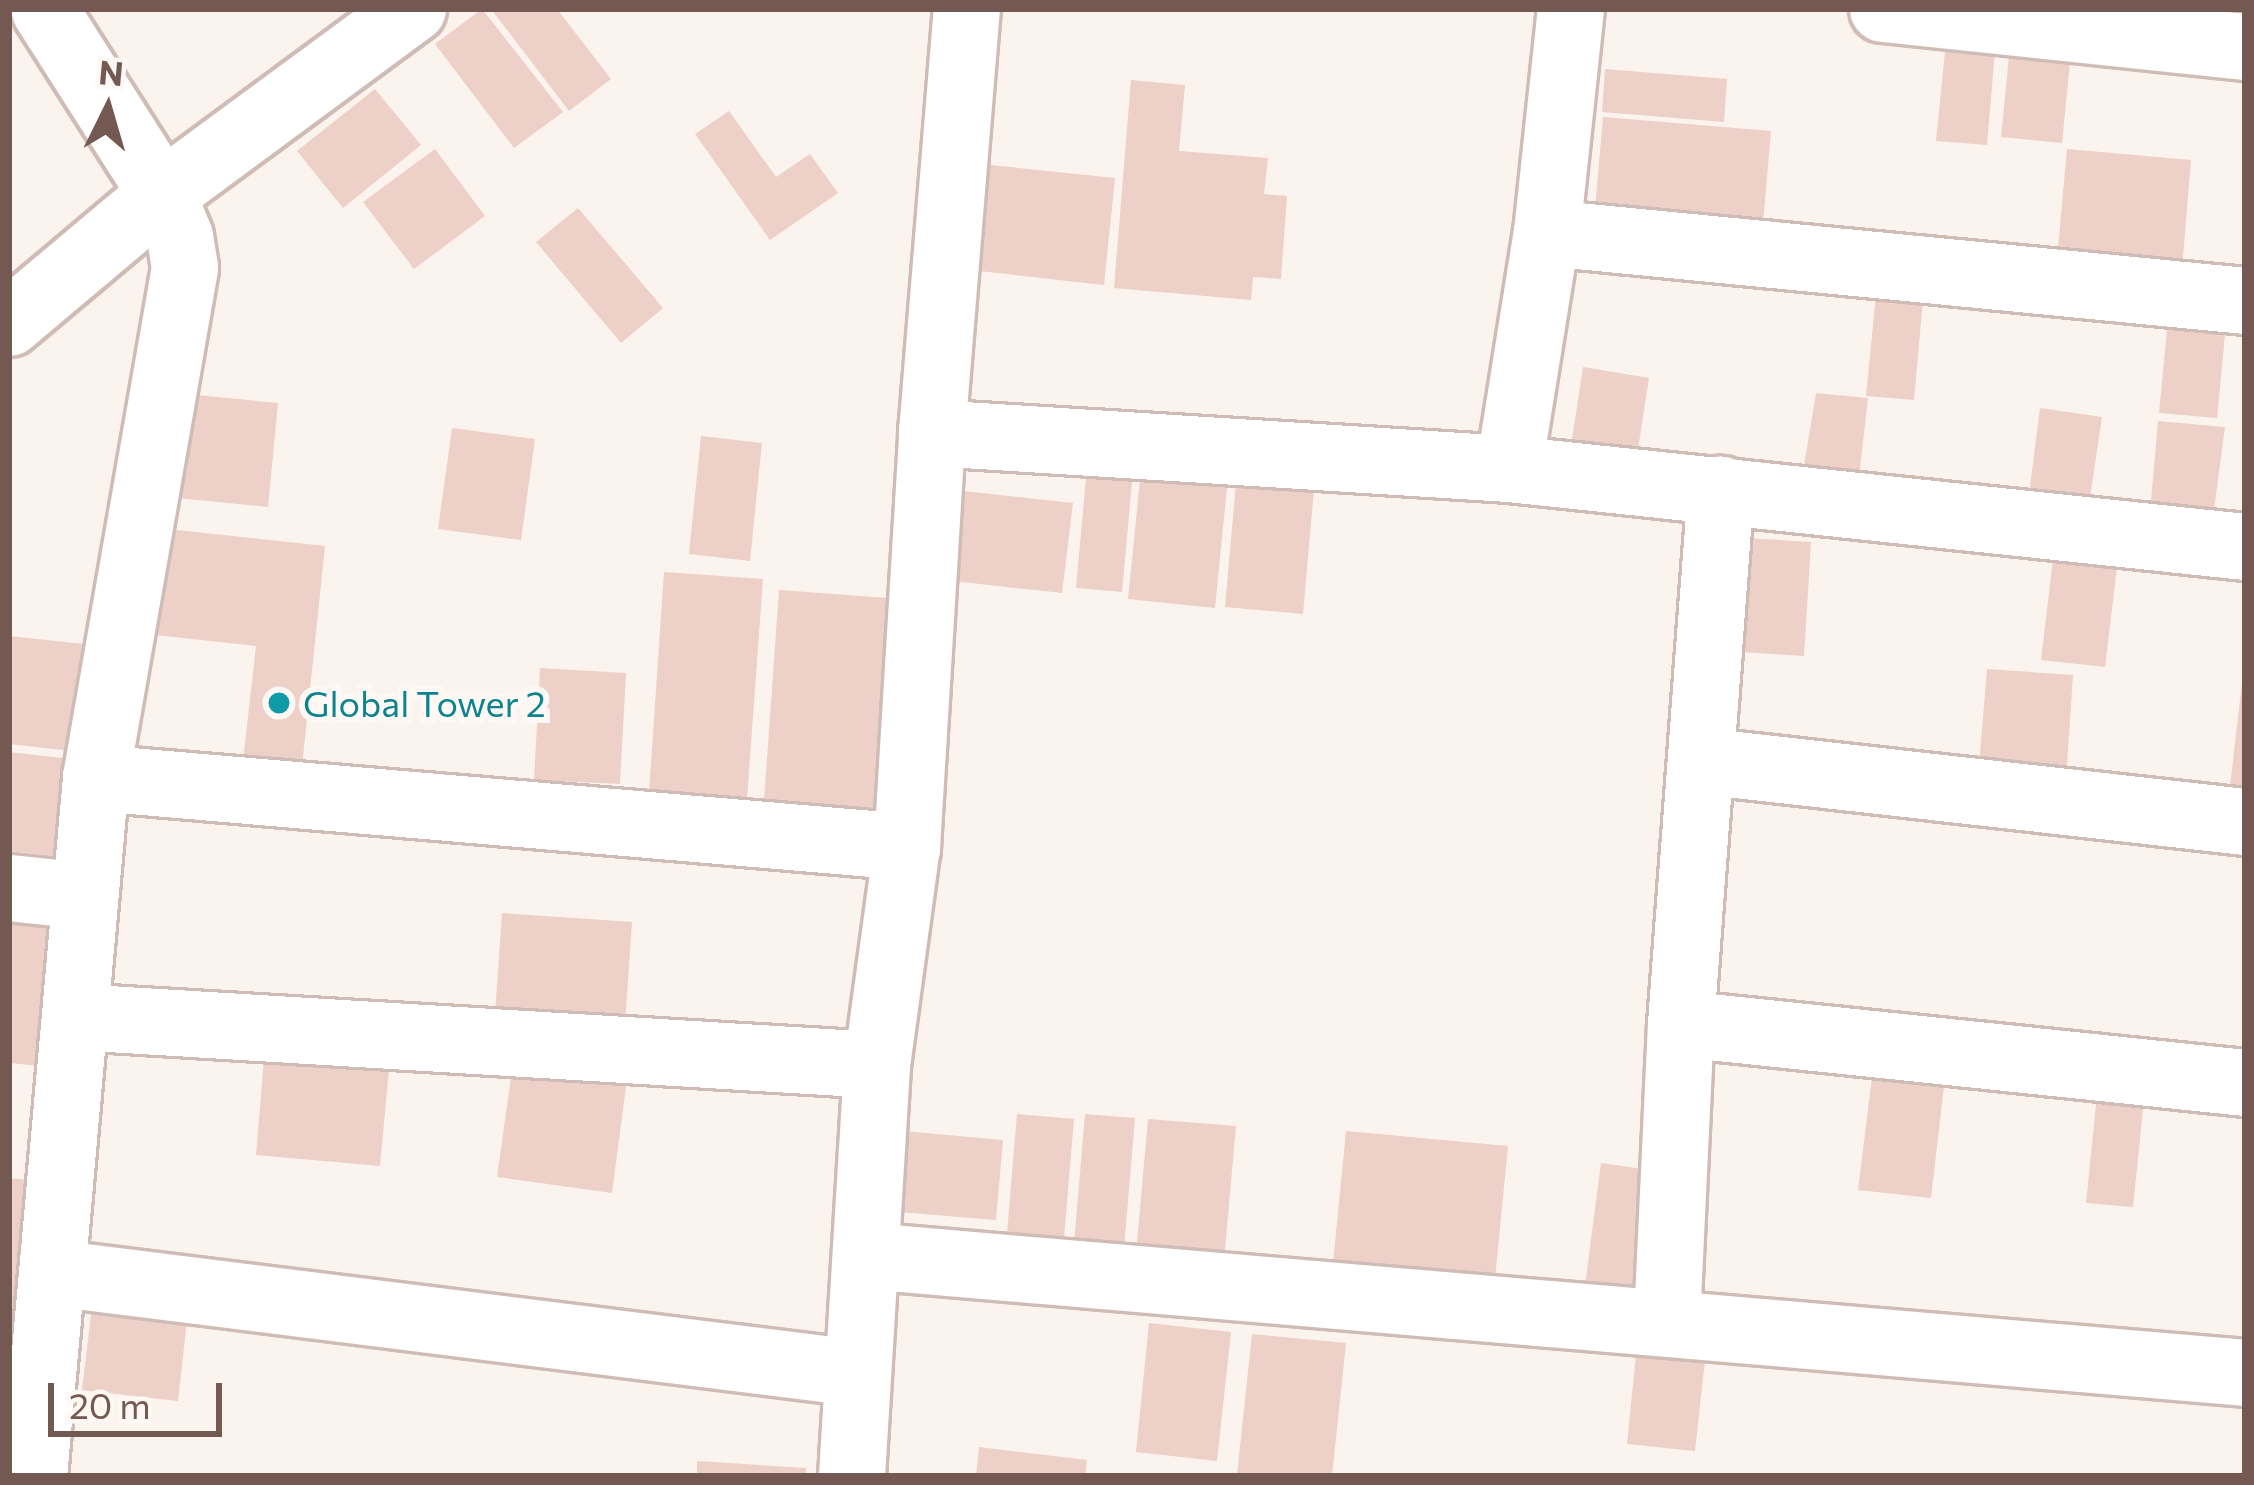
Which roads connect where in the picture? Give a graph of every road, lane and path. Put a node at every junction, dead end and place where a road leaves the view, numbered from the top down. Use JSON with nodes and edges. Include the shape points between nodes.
{"nodes":[{"id":1,"x":44,"y":9,"type":"edge"},
{"id":2,"x":413,"y":9,"type":"edge"},
{"id":3,"x":968,"y":9,"type":"edge"},
{"id":4,"x":1571,"y":9,"type":"edge"},
{"id":5,"x":1883,"y":9,"type":"edge"},
{"id":6,"x":2245,"y":47,"type":"edge"},
{"id":7,"x":162,"y":194,"type":"junction"},
{"id":8,"x":1546,"y":232,"type":"junction"},
{"id":9,"x":2245,"y":301,"type":"edge"},
{"id":10,"x":9,"y":323,"type":"edge"},
{"id":11,"x":932,"y":433,"type":"junction"},
{"id":12,"x":1509,"y":469,"type":"junction"},
{"id":13,"x":1720,"y":489,"type":"junction"},
{"id":14,"x":2245,"y":547,"type":"edge"},
{"id":15,"x":1701,"y":761,"type":"junction"},
{"id":16,"x":96,"y":778,"type":"junction"},
{"id":17,"x":2245,"y":822,"type":"edge"},
{"id":18,"x":907,"y":847,"type":"junction"},
{"id":19,"x":9,"y":888,"type":"edge"},
{"id":20,"x":85,"y":896,"type":"junction"},
{"id":21,"x":75,"y":1017,"type":"junction"},
{"id":22,"x":1682,"y":1024,"type":"junction"},
{"id":23,"x":877,"y":1065,"type":"junction"},
{"id":24,"x":2245,"y":1083,"type":"edge"},
{"id":25,"x":866,"y":1256,"type":"junction"},
{"id":26,"x":53,"y":1274,"type":"junction"},
{"id":27,"x":1667,"y":1321,"type":"junction"},
{"id":28,"x":856,"y":1373,"type":"junction"},
{"id":29,"x":2245,"y":1373,"type":"edge"},
{"id":30,"x":34,"y":1476,"type":"edge"},
{"id":31,"x":852,"y":1476,"type":"edge"}],
"edges":[{"from":1,"to":7,"type":"street"},
{"from":2,"to":7,"type":"street"},
{"from":3,"to":11,"type":"street"},
{"from":4,"to":8,"type":"street"},
{"from":5,"to":6,"type":"street"},
{"from":7,"to":10,"type":"street"},
{"from":7,"to":16,"type":"street","via":[[185,268]]},
{"from":8,"to":9,"type":"street"},
{"from":8,"to":12,"type":"street"},
{"from":11,"to":12,"type":"street"},
{"from":11,"to":18,"type":"street"},
{"from":12,"to":13,"type":"street"},
{"from":13,"to":14,"type":"street"},
{"from":13,"to":15,"type":"street"},
{"from":15,"to":17,"type":"street"},
{"from":15,"to":22,"type":"street"},
{"from":16,"to":18,"type":"street"},
{"from":16,"to":20,"type":"street"},
{"from":18,"to":23,"type":"street"},
{"from":19,"to":20,"type":"street"},
{"from":20,"to":21,"type":"street"},
{"from":21,"to":23,"type":"street"},
{"from":21,"to":26,"type":"street"},
{"from":22,"to":24,"type":"street"},
{"from":22,"to":27,"type":"street"},
{"from":23,"to":25,"type":"street"},
{"from":25,"to":27,"type":"street"},
{"from":25,"to":28,"type":"street"},
{"from":26,"to":28,"type":"street"},
{"from":26,"to":30,"type":"street"},
{"from":27,"to":29,"type":"street"},
{"from":28,"to":31,"type":"street"}]}
